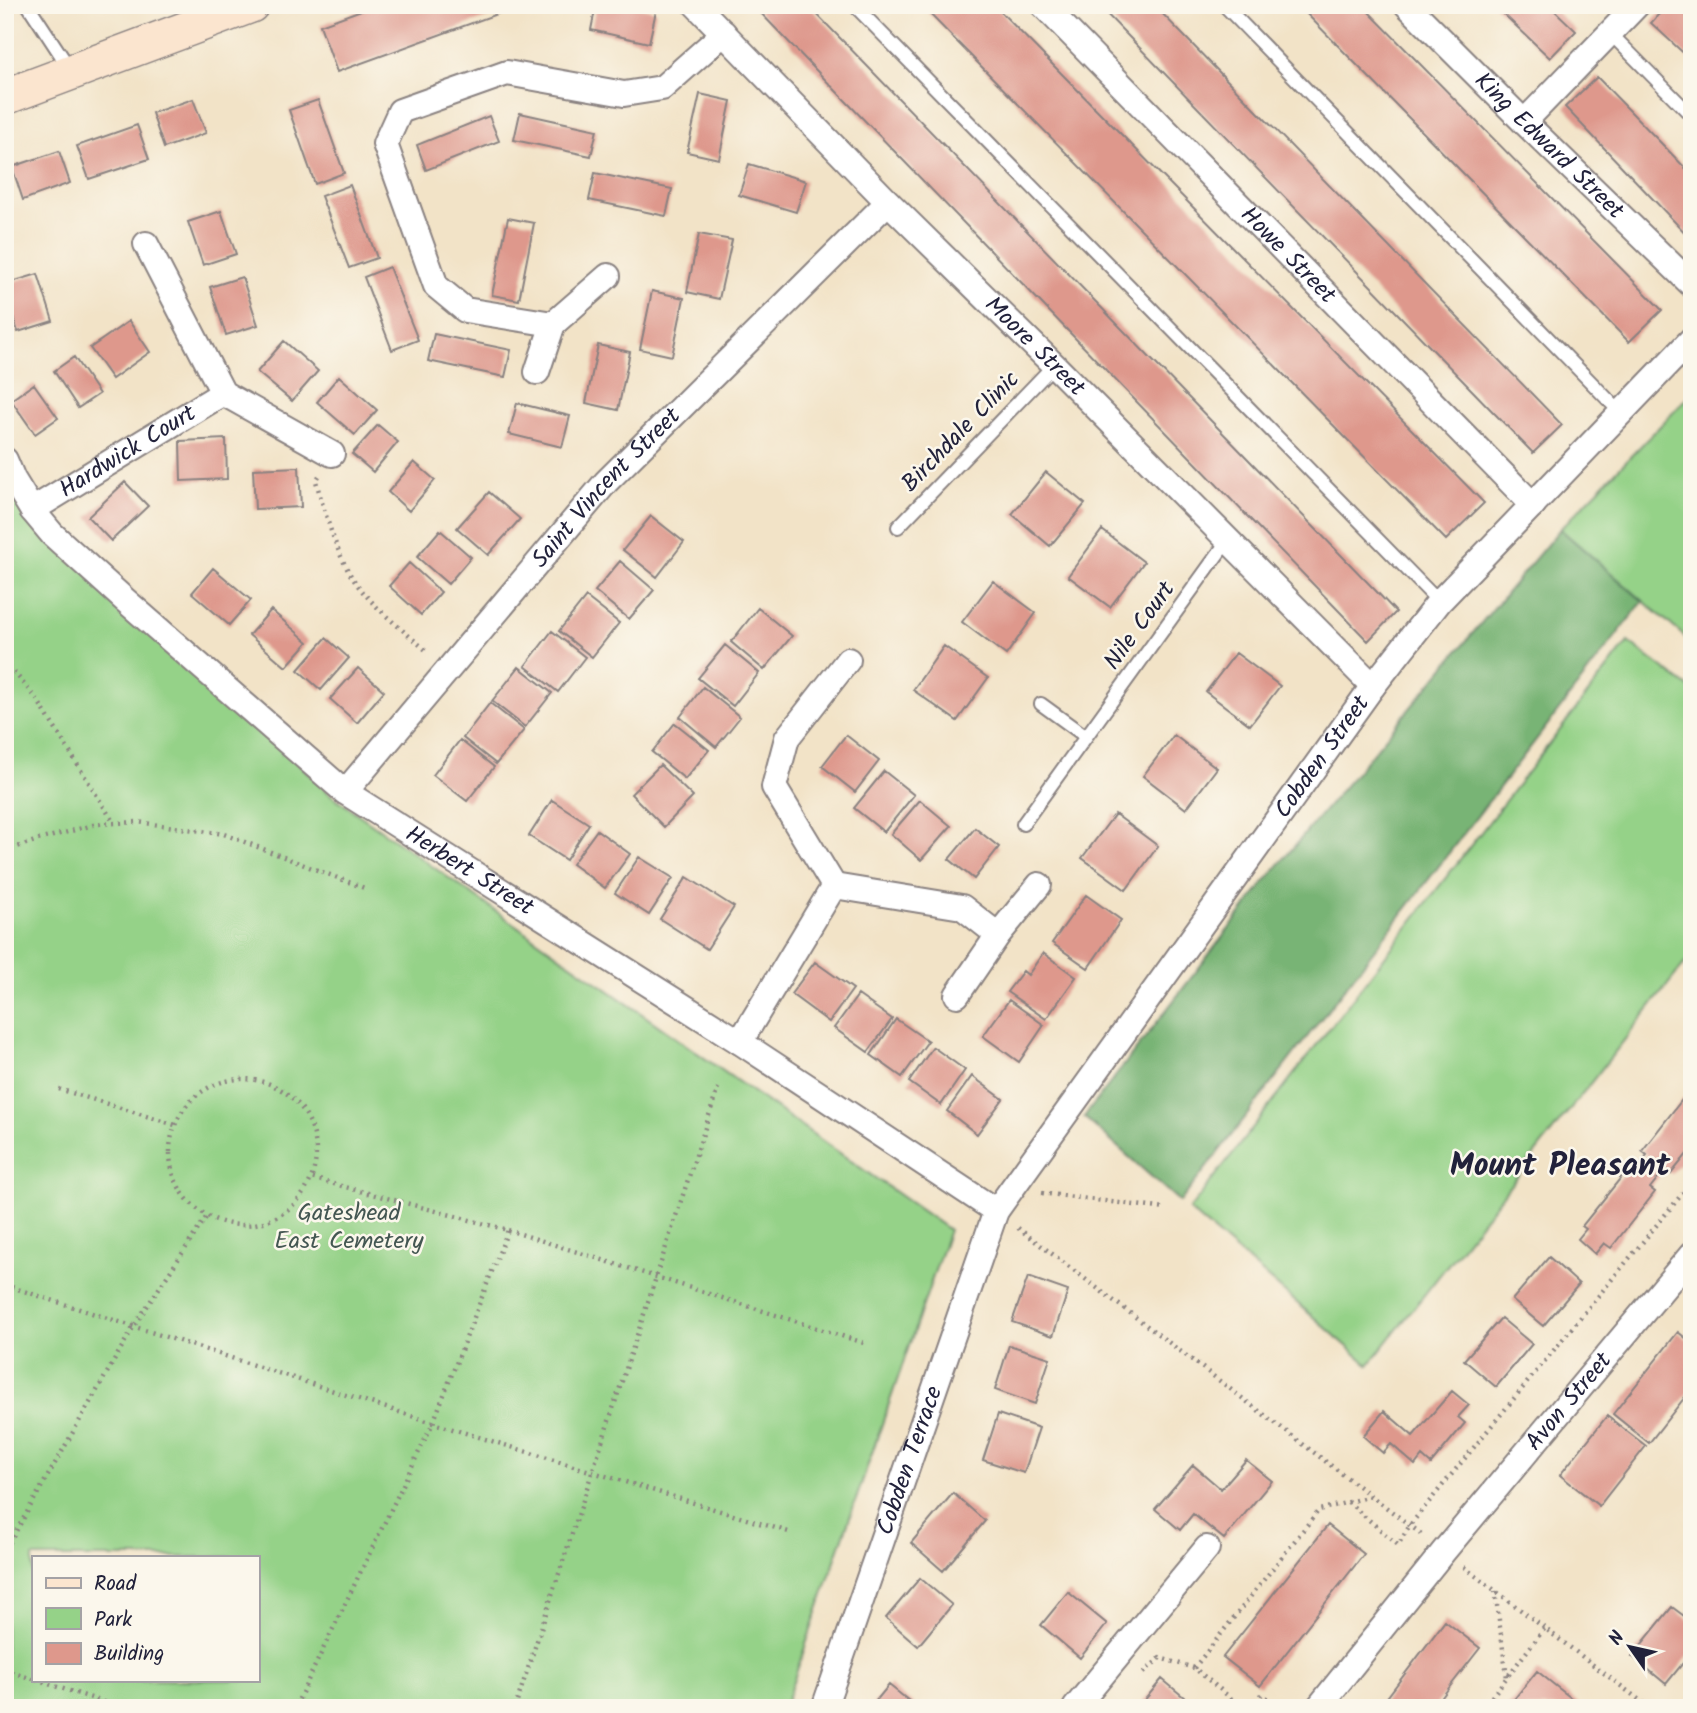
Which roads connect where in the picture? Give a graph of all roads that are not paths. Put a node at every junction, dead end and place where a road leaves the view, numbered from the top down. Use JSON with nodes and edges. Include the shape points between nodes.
{"nodes":[{"id":1,"x":28,"y":5,"type":"edge"},
{"id":2,"x":251,"y":5,"type":"edge"},
{"id":3,"x":696,"y":5,"type":"edge"},
{"id":4,"x":854,"y":5,"type":"edge"},
{"id":5,"x":1043,"y":5,"type":"edge"},
{"id":6,"x":1224,"y":5,"type":"edge"},
{"id":7,"x":1407,"y":5,"type":"edge"},
{"id":8,"x":1637,"y":5,"type":"edge"},
{"id":9,"x":724,"y":33,"type":"junction"},
{"id":10,"x":1610,"y":33,"type":"junction"},
{"id":11,"x":72,"y":72,"type":"junction"},
{"id":12,"x":5,"y":97,"type":"edge"},
{"id":13,"x":1692,"y":116,"type":"edge"},
{"id":14,"x":1524,"y":122,"type":"junction"},
{"id":15,"x":888,"y":202,"type":"junction"},
{"id":16,"x":146,"y":244,"type":"dead end"},
{"id":17,"x":608,"y":276,"type":"dead end"},
{"id":18,"x":1692,"y":285,"type":"edge"},
{"id":19,"x":553,"y":324,"type":"junction"},
{"id":20,"x":1692,"y":339,"type":"edge"},
{"id":21,"x":1054,"y":365,"type":"junction"},
{"id":22,"x":537,"y":372,"type":"dead end"},
{"id":23,"x":223,"y":393,"type":"junction"},
{"id":24,"x":1621,"y":413,"type":"junction"},
{"id":25,"x":332,"y":454,"type":"road end"},
{"id":26,"x":5,"y":460,"type":"edge"},
{"id":27,"x":1533,"y":505,"type":"junction"},
{"id":28,"x":32,"y":510,"type":"junction"},
{"id":29,"x":898,"y":527,"type":"dead end"},
{"id":30,"x":1228,"y":540,"type":"junction"},
{"id":31,"x":1439,"y":602,"type":"junction"},
{"id":32,"x":848,"y":660,"type":"dead end"},
{"id":33,"x":1373,"y":686,"type":"junction"},
{"id":34,"x":1041,"y":704,"type":"dead end"},
{"id":35,"x":1085,"y":736,"type":"junction"},
{"id":36,"x":345,"y":792,"type":"junction"},
{"id":37,"x":1023,"y":824,"type":"dead end"},
{"id":38,"x":1039,"y":885,"type":"dead end"},
{"id":39,"x":834,"y":886,"type":"junction"},
{"id":40,"x":998,"y":935,"type":"junction"},
{"id":41,"x":957,"y":995,"type":"dead end"},
{"id":42,"x":740,"y":1042,"type":"junction"},
{"id":43,"x":996,"y":1211,"type":"junction"},
{"id":44,"x":1692,"y":1254,"type":"edge"},
{"id":45,"x":1207,"y":1548,"type":"dead end"},
{"id":46,"x":824,"y":1708,"type":"edge"},
{"id":47,"x":1075,"y":1708,"type":"edge"},
{"id":48,"x":1318,"y":1708,"type":"edge"}],
"edges":[{"from":1,"to":11,"type":"lane"},
{"from":2,"to":11,"type":"main road"},
{"from":3,"to":9,"type":"street","name":"Moore Street"},
{"from":4,"to":31,"type":"lane"},
{"from":5,"to":27,"type":"street","name":"Howe Street"},
{"from":6,"to":24,"type":"lane"},
{"from":7,"to":14,"type":"street","name":"King Edward Street"},
{"from":8,"to":10,"type":"street"},
{"from":9,"to":15,"type":"street","name":"Moore Street"},
{"from":9,"to":19,"type":"street","via":[[662,88],[624,94],[507,73],[400,111],[385,144],[436,286],[465,310]]},
{"from":10,"to":13,"type":"lane"},
{"from":10,"to":14,"type":"street"},
{"from":11,"to":12,"type":"main road"},
{"from":14,"to":18,"type":"street","name":"King Edward Street"},
{"from":15,"to":21,"type":"street","name":"Moore Street"},
{"from":15,"to":36,"type":"street","name":"Saint Vincent Street","via":[[606,482]]},
{"from":16,"to":23,"type":"street","name":"Hardwick Court"},
{"from":17,"to":19,"type":"street"},
{"from":19,"to":22,"type":"street"},
{"from":20,"to":24,"type":"street","name":"Cobden Street"},
{"from":21,"to":29,"type":"lane","name":"Birchdale Clinic"},
{"from":21,"to":30,"type":"street","name":"Moore Street"},
{"from":23,"to":25,"type":"street","name":"Hardwick Court"},
{"from":23,"to":28,"type":"street","name":"Hardwick Court"},
{"from":24,"to":27,"type":"street","name":"Cobden Street"},
{"from":26,"to":28,"type":"street","name":"Herbert Street"},
{"from":27,"to":31,"type":"street","name":"Cobden Street"},
{"from":28,"to":36,"type":"street","name":"Herbert Street","via":[[126,601]]},
{"from":30,"to":33,"type":"street","name":"Moore Street"},
{"from":30,"to":35,"type":"lane","name":"Nile Court"},
{"from":31,"to":33,"type":"street","name":"Cobden Street"},
{"from":32,"to":39,"type":"street","via":[[787,738],[774,787]]},
{"from":33,"to":43,"type":"street","name":"Cobden Street"},
{"from":34,"to":35,"type":"lane"},
{"from":35,"to":37,"type":"lane","name":"Nile Court"},
{"from":36,"to":42,"type":"street","name":"Herbert Street"},
{"from":38,"to":40,"type":"street"},
{"from":39,"to":40,"type":"street","via":[[962,907]]},
{"from":39,"to":42,"type":"street"},
{"from":40,"to":41,"type":"street"},
{"from":42,"to":43,"type":"street","name":"Herbert Street"},
{"from":43,"to":46,"type":"street","name":"Cobden Terrace"},
{"from":44,"to":48,"type":"street","name":"Avon Street"},
{"from":45,"to":47,"type":"street"}]}
